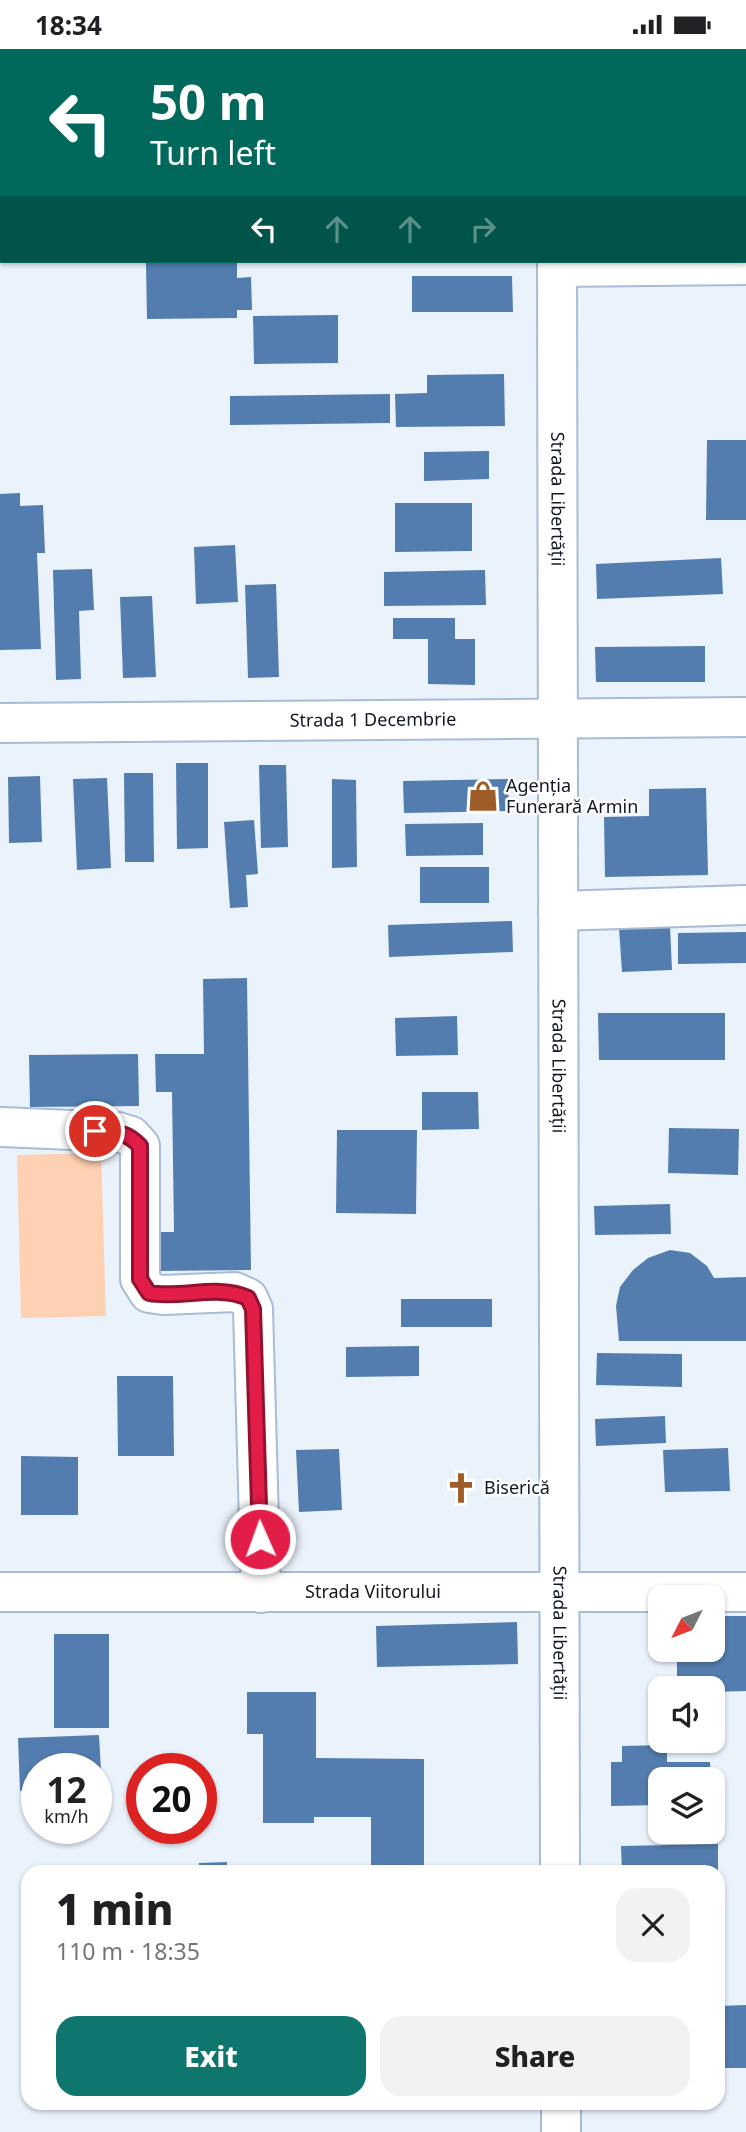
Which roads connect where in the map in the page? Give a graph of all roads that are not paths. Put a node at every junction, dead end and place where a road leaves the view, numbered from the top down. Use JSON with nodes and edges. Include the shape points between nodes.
{"nodes":[{"id":1,"x":557,"y":264,"type":"edge"},
{"id":2,"x":746,"y":265,"type":"edge"},
{"id":3,"x":746,"y":717,"type":"edge"},
{"id":4,"x":558,"y":718,"type":"junction"},
{"id":5,"x":0,"y":723,"type":"edge"},
{"id":6,"x":746,"y":905,"type":"edge"},
{"id":7,"x":558,"y":911,"type":"junction"},
{"id":8,"x":2,"y":1127,"type":"edge"},
{"id":9,"x":0,"y":1592,"type":"edge"},
{"id":10,"x":746,"y":1592,"type":"edge"},
{"id":11,"x":261,"y":1593,"type":"junction"},
{"id":12,"x":559,"y":1593,"type":"junction"},
{"id":13,"x":560,"y":1865,"type":"edge"},
{"id":14,"x":561,"y":2110,"type":"edge"},
{"id":15,"x":561,"y":2132,"type":"edge"}],
"edges":[{"from":1,"to":2,"type":"street"},
{"from":1,"to":4,"type":"street","name":"Strada Libertății"},
{"from":3,"to":4,"type":"street","name":"Strada 1 Decembrie"},
{"from":4,"to":5,"type":"street","name":"Strada 1 Decembrie"},
{"from":4,"to":7,"type":"street","name":"Strada Libertății"},
{"from":6,"to":7,"type":"street"},
{"from":7,"to":12,"type":"street","name":"Strada Libertății"},
{"from":8,"to":11,"type":"street","via":[[131,1136],[140,1146],[140,1279],[149,1293],[235,1292],[248,1298],[253,1309]]},
{"from":9,"to":11,"type":"street","name":"Strada Viitorului"},
{"from":10,"to":12,"type":"street","name":"Strada Viitorului"},
{"from":11,"to":12,"type":"street","name":"Strada Viitorului"},
{"from":12,"to":13,"type":"street","name":"Strada Libertății"},
{"from":14,"to":15,"type":"street"}]}
